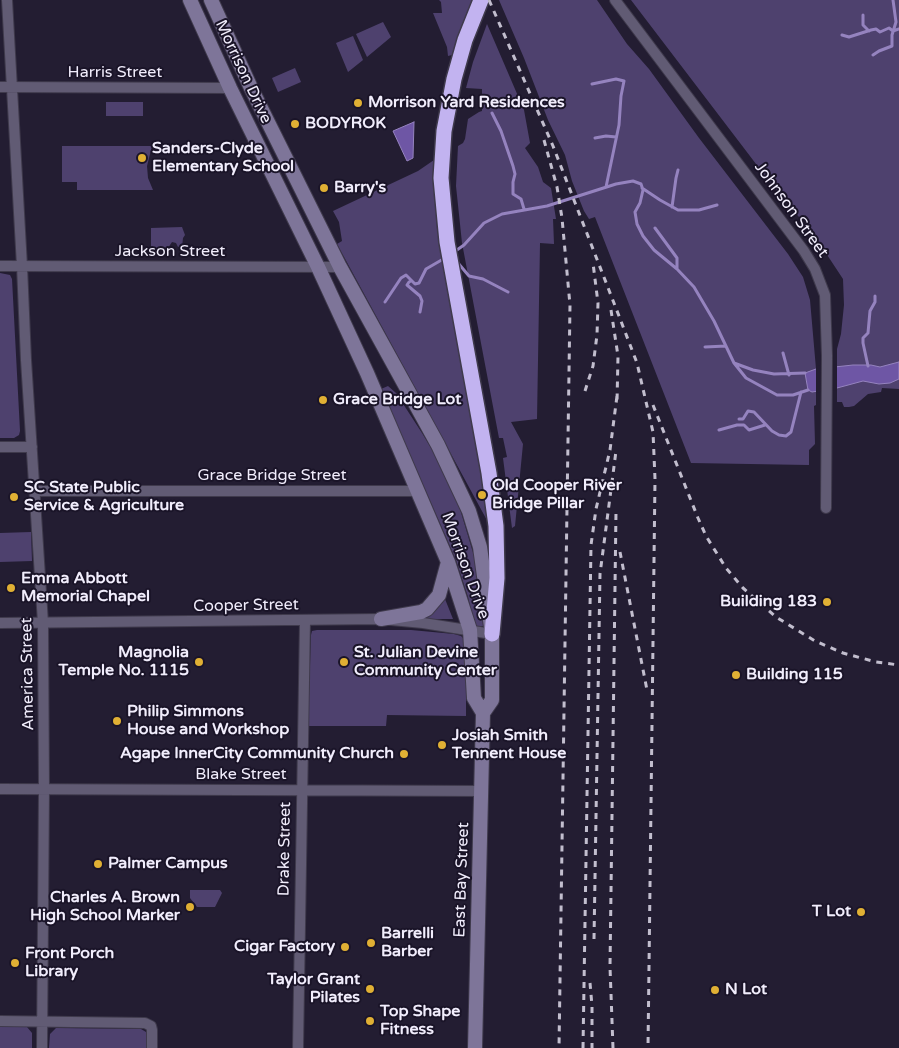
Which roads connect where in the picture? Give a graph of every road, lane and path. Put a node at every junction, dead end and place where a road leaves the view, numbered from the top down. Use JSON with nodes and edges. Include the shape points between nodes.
{"nodes":[{"id":1,"x":7,"y":0,"type":"edge"},
{"id":2,"x":190,"y":0,"type":"edge"},
{"id":3,"x":211,"y":0,"type":"edge"},
{"id":4,"x":481,"y":0,"type":"edge"},
{"id":5,"x":615,"y":0,"type":"edge"},
{"id":6,"x":0,"y":87,"type":"edge"},
{"id":7,"x":12,"y":87,"type":"junction"},
{"id":8,"x":230,"y":88,"type":"junction"},
{"id":9,"x":0,"y":266,"type":"edge"},
{"id":10,"x":22,"y":266,"type":"junction"},
{"id":11,"x":318,"y":267,"type":"junction"},
{"id":12,"x":340,"y":267,"type":"junction"},
{"id":13,"x":0,"y":447,"type":"edge"},
{"id":14,"x":32,"y":447,"type":"junction"},
{"id":15,"x":35,"y":491,"type":"junction"},
{"id":16,"x":418,"y":491,"type":"junction"},
{"id":17,"x":826,"y":508,"type":"dead end"},
{"id":18,"x":448,"y":562,"type":"junction"},
{"id":19,"x":381,"y":619,"type":"junction"},
{"id":20,"x":305,"y":620,"type":"junction"},
{"id":21,"x":0,"y":623,"type":"edge"},
{"id":22,"x":43,"y":623,"type":"junction"},
{"id":23,"x":470,"y":630,"type":"junction"},
{"id":24,"x":492,"y":634,"type":"junction"},
{"id":25,"x":483,"y":713,"type":"junction"},
{"id":26,"x":0,"y":789,"type":"edge"},
{"id":27,"x":44,"y":789,"type":"junction"},
{"id":28,"x":301,"y":790,"type":"junction"},
{"id":29,"x":482,"y":791,"type":"junction"},
{"id":30,"x":0,"y":1021,"type":"edge"},
{"id":31,"x":42,"y":1021,"type":"junction"},
{"id":32,"x":42,"y":1048,"type":"edge"},
{"id":33,"x":152,"y":1048,"type":"edge"},
{"id":34,"x":298,"y":1048,"type":"edge"},
{"id":35,"x":475,"y":1048,"type":"edge"}],
"edges":[{"from":1,"to":7,"type":"street","name":"America Street"},
{"from":2,"to":8,"type":"main road","name":"Morrison Drive"},
{"from":3,"to":12,"type":"main road","name":"Morrison Drive"},
{"from":4,"to":24,"type":"highway","via":[[465,40],[446,114],[441,178],[447,242],[496,526],[497,578]]},
{"from":5,"to":17,"type":"street","name":"Johnson Street","via":[[815,269],[825,295]]},
{"from":6,"to":7,"type":"street","name":"Harris Street"},
{"from":7,"to":8,"type":"street","name":"Harris Street"},
{"from":7,"to":10,"type":"street","name":"America Street"},
{"from":8,"to":11,"type":"main road","name":"Morrison Drive"},
{"from":9,"to":10,"type":"street","name":"Jackson Street"},
{"from":10,"to":11,"type":"street","name":"Jackson Street"},
{"from":10,"to":14,"type":"street","name":"America Street"},
{"from":11,"to":12,"type":"street","name":"Jackson Street"},
{"from":11,"to":16,"type":"main road","name":"Morrison Drive"},
{"from":12,"to":24,"type":"main road","name":"Morrison Drive","via":[[438,445],[469,511],[480,547]]},
{"from":13,"to":14,"type":"street"},
{"from":14,"to":15,"type":"street","name":"America Street"},
{"from":15,"to":16,"type":"street","name":"Grace Bridge Street"},
{"from":15,"to":22,"type":"street","name":"America Street"},
{"from":16,"to":18,"type":"main road","name":"Morrison Drive"},
{"from":18,"to":19,"type":"main road","via":[[439,595],[427,609]]},
{"from":18,"to":23,"type":"main road","name":"Morrison Drive"},
{"from":19,"to":20,"type":"street","name":"Cooper Street"},
{"from":19,"to":23,"type":"street","name":"Cooper Street"},
{"from":20,"to":22,"type":"street","name":"Cooper Street"},
{"from":20,"to":28,"type":"street","name":"Drake Street"},
{"from":21,"to":22,"type":"street","name":"Cooper Street"},
{"from":22,"to":27,"type":"street","name":"America Street"},
{"from":23,"to":24,"type":"street","name":"Cooper Street"},
{"from":23,"to":25,"type":"main road","name":"Morrison Drive","via":[[474,698]]},
{"from":24,"to":25,"type":"main road","name":"Morrison Drive","via":[[492,700]]},
{"from":25,"to":29,"type":"main road","name":"East Bay Street"},
{"from":26,"to":27,"type":"street","name":"Blake Street"},
{"from":27,"to":28,"type":"street","name":"Blake Street"},
{"from":27,"to":31,"type":"street","name":"America Street"},
{"from":28,"to":29,"type":"street","name":"Blake Street"},
{"from":28,"to":34,"type":"street","name":"Drake Street"},
{"from":29,"to":35,"type":"main road","name":"East Bay Street"},
{"from":30,"to":31,"type":"street"},
{"from":31,"to":32,"type":"street","name":"America Street"},
{"from":31,"to":33,"type":"street","via":[[145,1023],[151,1026]]}]}
